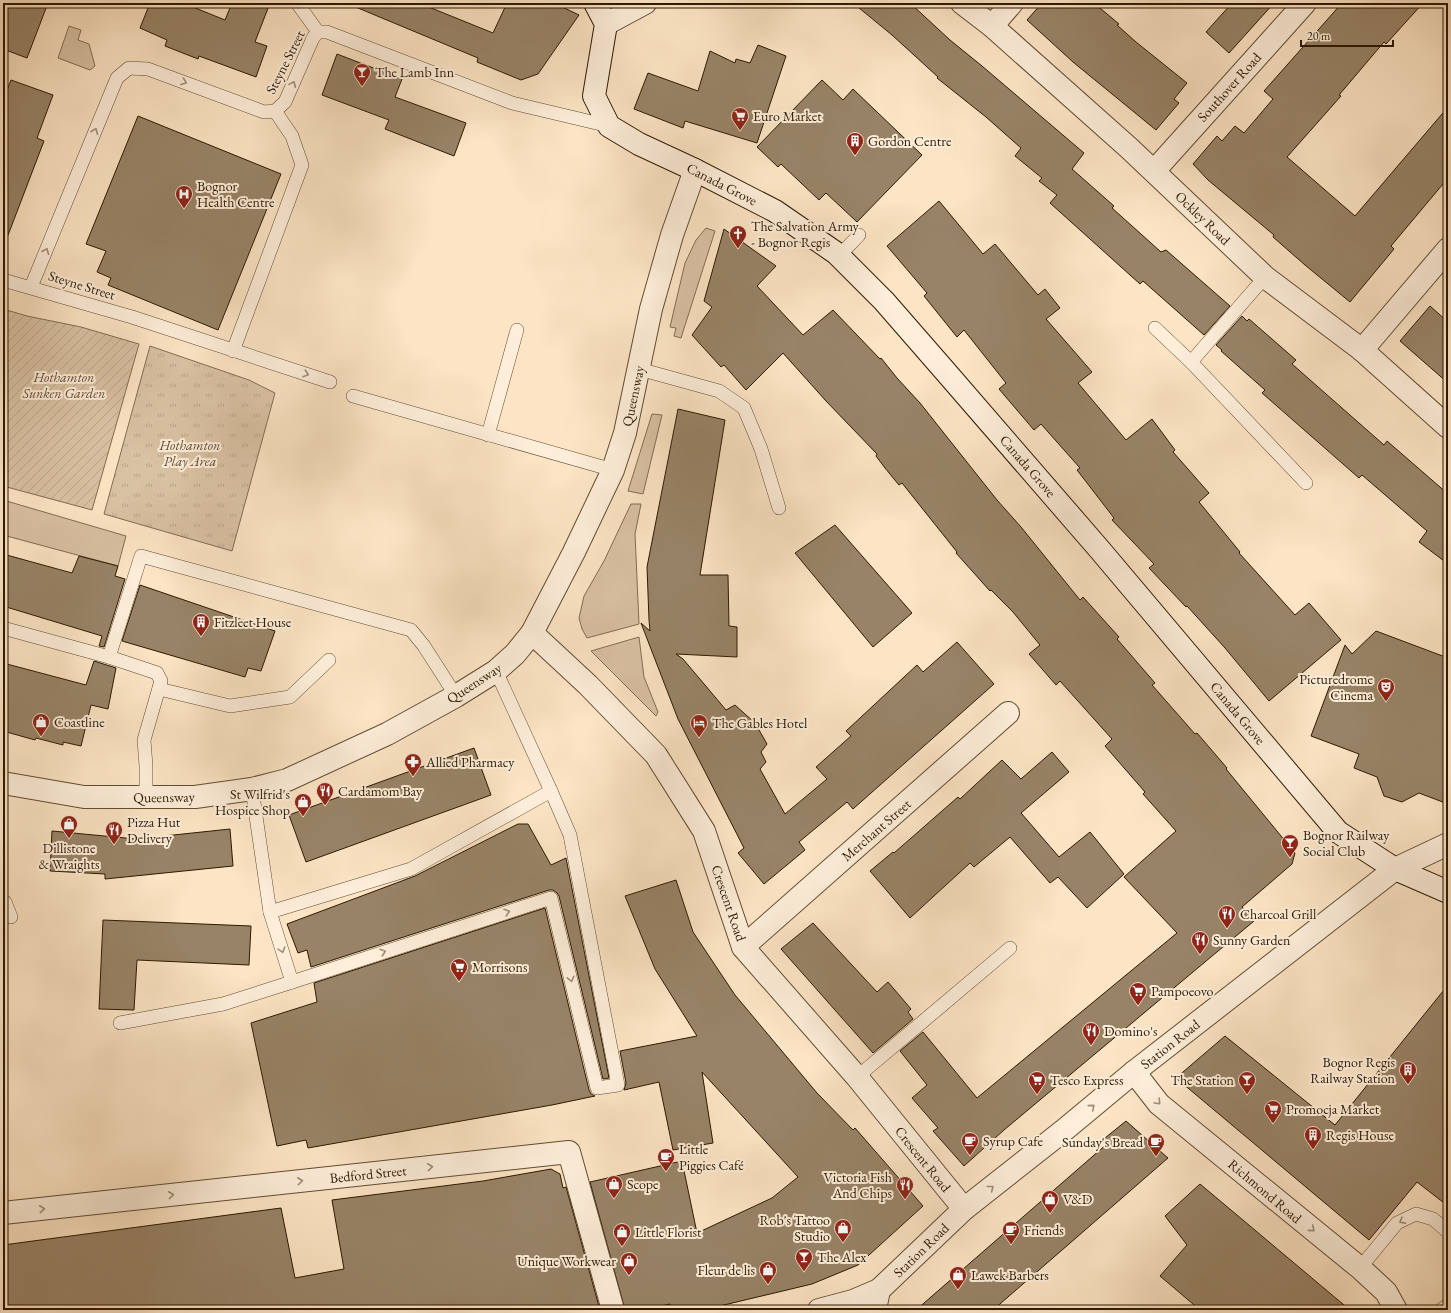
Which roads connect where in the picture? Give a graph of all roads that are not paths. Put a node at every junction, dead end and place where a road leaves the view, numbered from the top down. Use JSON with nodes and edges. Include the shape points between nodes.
{"nodes":[{"id":1,"x":297,"y":3,"type":"edge"},
{"id":2,"x":595,"y":3,"type":"edge"},
{"id":3,"x":645,"y":3,"type":"edge"},
{"id":4,"x":962,"y":3,"type":"edge"},
{"id":5,"x":1012,"y":3,"type":"edge"},
{"id":6,"x":1305,"y":3,"type":"edge"},
{"id":7,"x":606,"y":24,"type":"junction"},
{"id":8,"x":992,"y":26,"type":"junction"},
{"id":9,"x":318,"y":32,"type":"junction"},
{"id":10,"x":275,"y":111,"type":"junction"},
{"id":11,"x":608,"y":126,"type":"junction"},
{"id":12,"x":695,"y":170,"type":"junction"},
{"id":13,"x":1154,"y":171,"type":"junction"},
{"id":14,"x":858,"y":235,"type":"dead end"},
{"id":15,"x":1448,"y":249,"type":"edge"},
{"id":16,"x":839,"y":256,"type":"junction"},
{"id":17,"x":1265,"y":277,"type":"junction"},
{"id":18,"x":3,"y":280,"type":"edge"},
{"id":19,"x":31,"y":287,"type":"junction"},
{"id":20,"x":1156,"y":328,"type":"dead end"},
{"id":21,"x":517,"y":330,"type":"dead end"},
{"id":22,"x":1362,"y":350,"type":"junction"},
{"id":23,"x":233,"y":351,"type":"junction"},
{"id":24,"x":1191,"y":362,"type":"junction"},
{"id":25,"x":639,"y":369,"type":"junction"},
{"id":26,"x":330,"y":382,"type":"dead end"},
{"id":27,"x":353,"y":396,"type":"dead end"},
{"id":28,"x":1448,"y":427,"type":"edge"},
{"id":29,"x":488,"y":435,"type":"junction"},
{"id":30,"x":613,"y":470,"type":"junction"},
{"id":31,"x":1306,"y":483,"type":"dead end"},
{"id":32,"x":779,"y":508,"type":"dead end"},
{"id":33,"x":3,"y":628,"type":"edge"},
{"id":34,"x":532,"y":633,"type":"junction"},
{"id":35,"x":109,"y":657,"type":"junction"},
{"id":36,"x":329,"y":660,"type":"dead end"},
{"id":37,"x":496,"y":671,"type":"junction"},
{"id":38,"x":159,"y":688,"type":"junction"},
{"id":39,"x":456,"y":696,"type":"junction"},
{"id":40,"x":1008,"y":713,"type":"dead end"},
{"id":41,"x":3,"y":783,"type":"edge"},
{"id":42,"x":252,"y":789,"type":"junction"},
{"id":43,"x":551,"y":791,"type":"junction"},
{"id":44,"x":146,"y":797,"type":"junction"},
{"id":45,"x":1448,"y":844,"type":"edge"},
{"id":46,"x":1395,"y":869,"type":"junction"},
{"id":47,"x":1448,"y":892,"type":"edge"},
{"id":48,"x":3,"y":901,"type":"edge"},
{"id":49,"x":270,"y":912,"type":"junction"},
{"id":50,"x":11,"y":917,"type":"dead end"},
{"id":51,"x":743,"y":946,"type":"junction"},
{"id":52,"x":1010,"y":948,"type":"dead end"},
{"id":53,"x":292,"y":982,"type":"junction"},
{"id":54,"x":120,"y":1023,"type":"dead end"},
{"id":55,"x":1134,"y":1072,"type":"junction"},
{"id":56,"x":857,"y":1077,"type":"junction"},
{"id":57,"x":964,"y":1209,"type":"junction"},
{"id":58,"x":3,"y":1213,"type":"edge"},
{"id":59,"x":1448,"y":1232,"type":"edge"},
{"id":60,"x":1360,"y":1268,"type":"junction"},
{"id":61,"x":877,"y":1300,"type":"edge"},
{"id":62,"x":1448,"y":1305,"type":"edge"},
{"id":63,"x":613,"y":1310,"type":"edge"},
{"id":64,"x":819,"y":1310,"type":"edge"},
{"id":65,"x":1396,"y":1310,"type":"edge"},
{"id":66,"x":1441,"y":1310,"type":"edge"}],
"edges":[{"from":1,"to":9,"type":"lane"},
{"from":2,"to":7,"type":"street"},
{"from":3,"to":7,"type":"street"},
{"from":4,"to":8,"type":"street","name":"Ockley Road"},
{"from":5,"to":8,"type":"street"},
{"from":6,"to":13,"type":"street","name":"Southover Road"},
{"from":7,"to":11,"type":"street","via":[[594,96]]},
{"from":8,"to":13,"type":"street","name":"Ockley Road"},
{"from":10,"to":9,"type":"lane","name":"Steyne Street","one_way":true,"via":[[285,102]]},
{"from":9,"to":11,"type":"lane","name":"Steyne Street","via":[[328,32],[512,103]]},
{"from":19,"to":10,"type":"lane","name":"Steyne Street","one_way":true,"via":[[117,78],[129,68],[148,69],[264,112]]},
{"from":10,"to":23,"type":"lane","via":[[292,136],[302,165]]},
{"from":11,"to":12,"type":"street","name":"Canada Grove","via":[[639,144]]},
{"from":12,"to":16,"type":"street","name":"Canada Grove","via":[[775,211]]},
{"from":12,"to":25,"type":"street","name":"Queensway","via":[[655,294]]},
{"from":13,"to":17,"type":"street","name":"Ockley Road"},
{"from":14,"to":16,"type":"lane"},
{"from":15,"to":22,"type":"street"},
{"from":16,"to":46,"type":"street","name":"Canada Grove","via":[[884,301],[1100,550],[1338,832]]},
{"from":17,"to":22,"type":"street","name":"Ockley Road"},
{"from":17,"to":24,"type":"lane"},
{"from":18,"to":19,"type":"lane","name":"Steyne Street"},
{"from":19,"to":23,"type":"lane","name":"Steyne Street"},
{"from":20,"to":24,"type":"lane"},
{"from":21,"to":29,"type":"lane"},
{"from":22,"to":28,"type":"street","name":"Ockley Road"},
{"from":23,"to":26,"type":"lane","name":"Steyne Street","one_way":true},
{"from":24,"to":31,"type":"lane"},
{"from":25,"to":30,"type":"street","name":"Queensway","via":[[625,433]]},
{"from":25,"to":32,"type":"lane","via":[[719,392],[744,408]]},
{"from":27,"to":29,"type":"lane"},
{"from":29,"to":30,"type":"lane"},
{"from":30,"to":34,"type":"street","name":"Queensway"},
{"from":33,"to":35,"type":"lane"},
{"from":34,"to":37,"type":"street","name":"Queensway","via":[[515,654]]},
{"from":34,"to":51,"type":"street","name":"Crescent Road","via":[[588,685],[656,755],[704,831]]},
{"from":35,"to":38,"type":"lane","via":[[157,674],[161,681]]},
{"from":35,"to":39,"type":"lane","via":[[141,556],[411,630]]},
{"from":36,"to":38,"type":"lane","via":[[290,697],[230,706]]},
{"from":37,"to":39,"type":"street","name":"Queensway"},
{"from":37,"to":43,"type":"lane"},
{"from":38,"to":44,"type":"lane","via":[[144,740]]},
{"from":39,"to":42,"type":"street","name":"Queensway","via":[[387,734],[287,780]]},
{"from":40,"to":51,"type":"street","name":"Merchant Street"},
{"from":41,"to":44,"type":"street","name":"Queensway","via":[[84,797]]},
{"from":42,"to":44,"type":"street","name":"Queensway","via":[[195,797]]},
{"from":42,"to":49,"type":"lane"},
{"from":43,"to":49,"type":"lane","via":[[411,869]]},
{"from":53,"to":43,"type":"lane","one_way":true,"via":[[551,898],[597,1088],[618,1085],[570,835]]},
{"from":45,"to":46,"type":"street","name":"Station Road"},
{"from":46,"to":47,"type":"street","name":"Canada Grove"},
{"from":46,"to":55,"type":"street","name":"Station Road"},
{"from":48,"to":50,"type":"lane"},
{"from":49,"to":53,"type":"lane","one_way":true},
{"from":51,"to":56,"type":"street","name":"Crescent Road"},
{"from":52,"to":56,"type":"lane"},
{"from":53,"to":54,"type":"lane","via":[[223,1004]]},
{"from":57,"to":55,"type":"street","name":"Station Road","one_way":true,"via":[[1064,1131]]},
{"from":55,"to":60,"type":"street","name":"Richmond Road","one_way":true,"via":[[1159,1104]]},
{"from":56,"to":57,"type":"street","name":"Crescent Road"},
{"from":57,"to":61,"type":"street","name":"Station Road"},
{"from":58,"to":63,"type":"street","name":"Bedford Street","one_way":true,"via":[[569,1152]]},
{"from":59,"to":60,"type":"lane","one_way":true,"via":[[1433,1219],[1416,1214],[1397,1223]]},
{"from":60,"to":65,"type":"street","name":"Richmond Road","via":[[1386,1292]]},
{"from":61,"to":64,"type":"street","via":[[853,1301]]},
{"from":62,"to":66,"type":"lane"}]}
